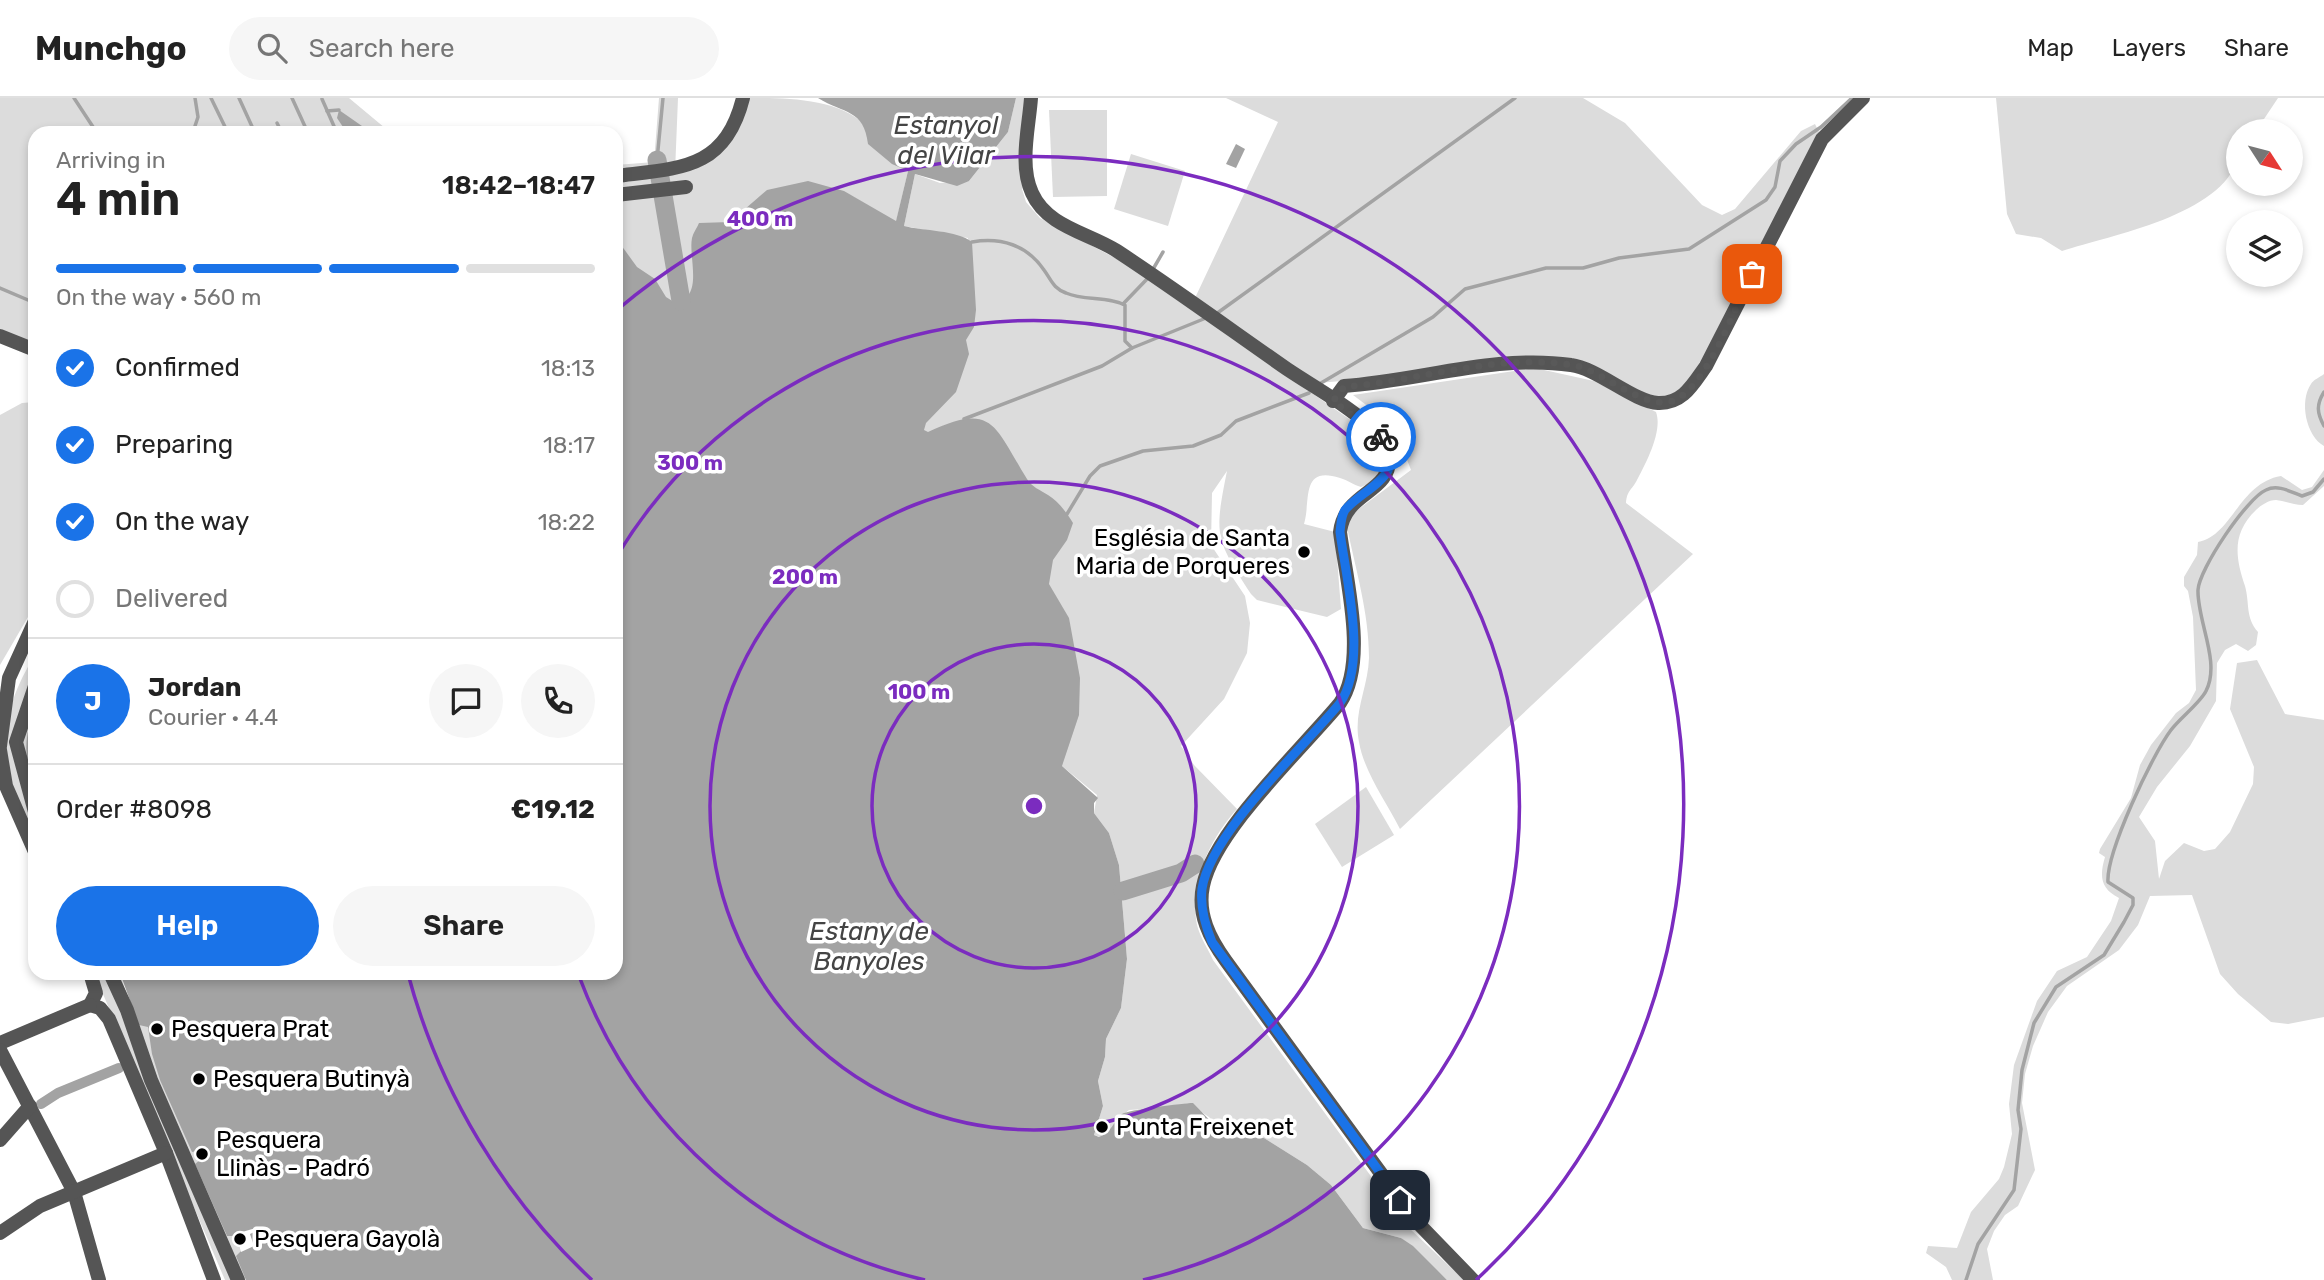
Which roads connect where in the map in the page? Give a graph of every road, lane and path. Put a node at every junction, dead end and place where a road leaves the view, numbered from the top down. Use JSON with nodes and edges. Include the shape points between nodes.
{"nodes":[{"id":1,"x":743,"y":98,"type":"edge"},
{"id":2,"x":1031,"y":98,"type":"edge"},
{"id":3,"x":1863,"y":98,"type":"edge"},
{"id":4,"x":623,"y":175,"type":"edge"},
{"id":5,"x":680,"y":188,"type":"dead end"},
{"id":6,"x":623,"y":194,"type":"edge"},
{"id":7,"x":0,"y":335,"type":"edge"},
{"id":8,"x":28,"y":347,"type":"edge"},
{"id":9,"x":1333,"y":401,"type":"junction"},
{"id":10,"x":28,"y":636,"type":"edge"},
{"id":11,"x":9,"y":678,"type":"junction"},
{"id":12,"x":0,"y":694,"type":"edge"},
{"id":13,"x":28,"y":707,"type":"edge"},
{"id":14,"x":0,"y":748,"type":"edge"},
{"id":15,"x":28,"y":786,"type":"edge"},
{"id":16,"x":28,"y":836,"type":"edge"},
{"id":17,"x":92,"y":980,"type":"edge"},
{"id":18,"x":113,"y":980,"type":"edge"},
{"id":19,"x":90,"y":1005,"type":"junction"},
{"id":20,"x":0,"y":1043,"type":"edge"},
{"id":21,"x":0,"y":1050,"type":"edge"},
{"id":22,"x":30,"y":1106,"type":"junction"},
{"id":23,"x":0,"y":1140,"type":"edge"},
{"id":24,"x":166,"y":1153,"type":"junction"},
{"id":25,"x":74,"y":1192,"type":"junction"},
{"id":26,"x":0,"y":1233,"type":"edge"},
{"id":27,"x":99,"y":1280,"type":"edge"},
{"id":28,"x":214,"y":1280,"type":"edge"},
{"id":29,"x":238,"y":1280,"type":"edge"},
{"id":30,"x":1473,"y":1280,"type":"edge"}],
"edges":[{"from":1,"to":4,"type":"street","via":[[734,129],[703,159]]},
{"from":2,"to":9,"type":"street","via":[[1026,156],[1032,193],[1057,221],[1112,248]]},
{"from":3,"to":9,"type":"street","via":[[1822,139],[1706,366],[1685,395],[1656,403],[1575,365],[1532,361],[1344,387]]},
{"from":5,"to":6,"type":"street"},
{"from":7,"to":8,"type":"street"},
{"from":9,"to":30,"type":"street","via":[[1378,433],[1390,458],[1383,479],[1347,508],[1342,519],[1353,645],[1350,685],[1340,703],[1227,835],[1209,868],[1202,904],[1206,926],[1219,951],[1415,1220]]},
{"from":10,"to":11,"type":"street"},
{"from":11,"to":12,"type":"street"},
{"from":11,"to":14,"type":"street"},
{"from":13,"to":15,"type":"street","via":[[16,742]]},
{"from":14,"to":16,"type":"street","via":[[6,786]]},
{"from":17,"to":19,"type":"street","via":[[96,993]]},
{"from":18,"to":29,"type":"street","via":[[151,1080]]},
{"from":19,"to":20,"type":"street"},
{"from":19,"to":24,"type":"street","via":[[100,1008],[109,1019]]},
{"from":21,"to":22,"type":"street"},
{"from":22,"to":23,"type":"street"},
{"from":22,"to":25,"type":"street"},
{"from":24,"to":25,"type":"street"},
{"from":24,"to":28,"type":"street"},
{"from":25,"to":26,"type":"street","via":[[40,1206]]},
{"from":25,"to":27,"type":"street"}]}
